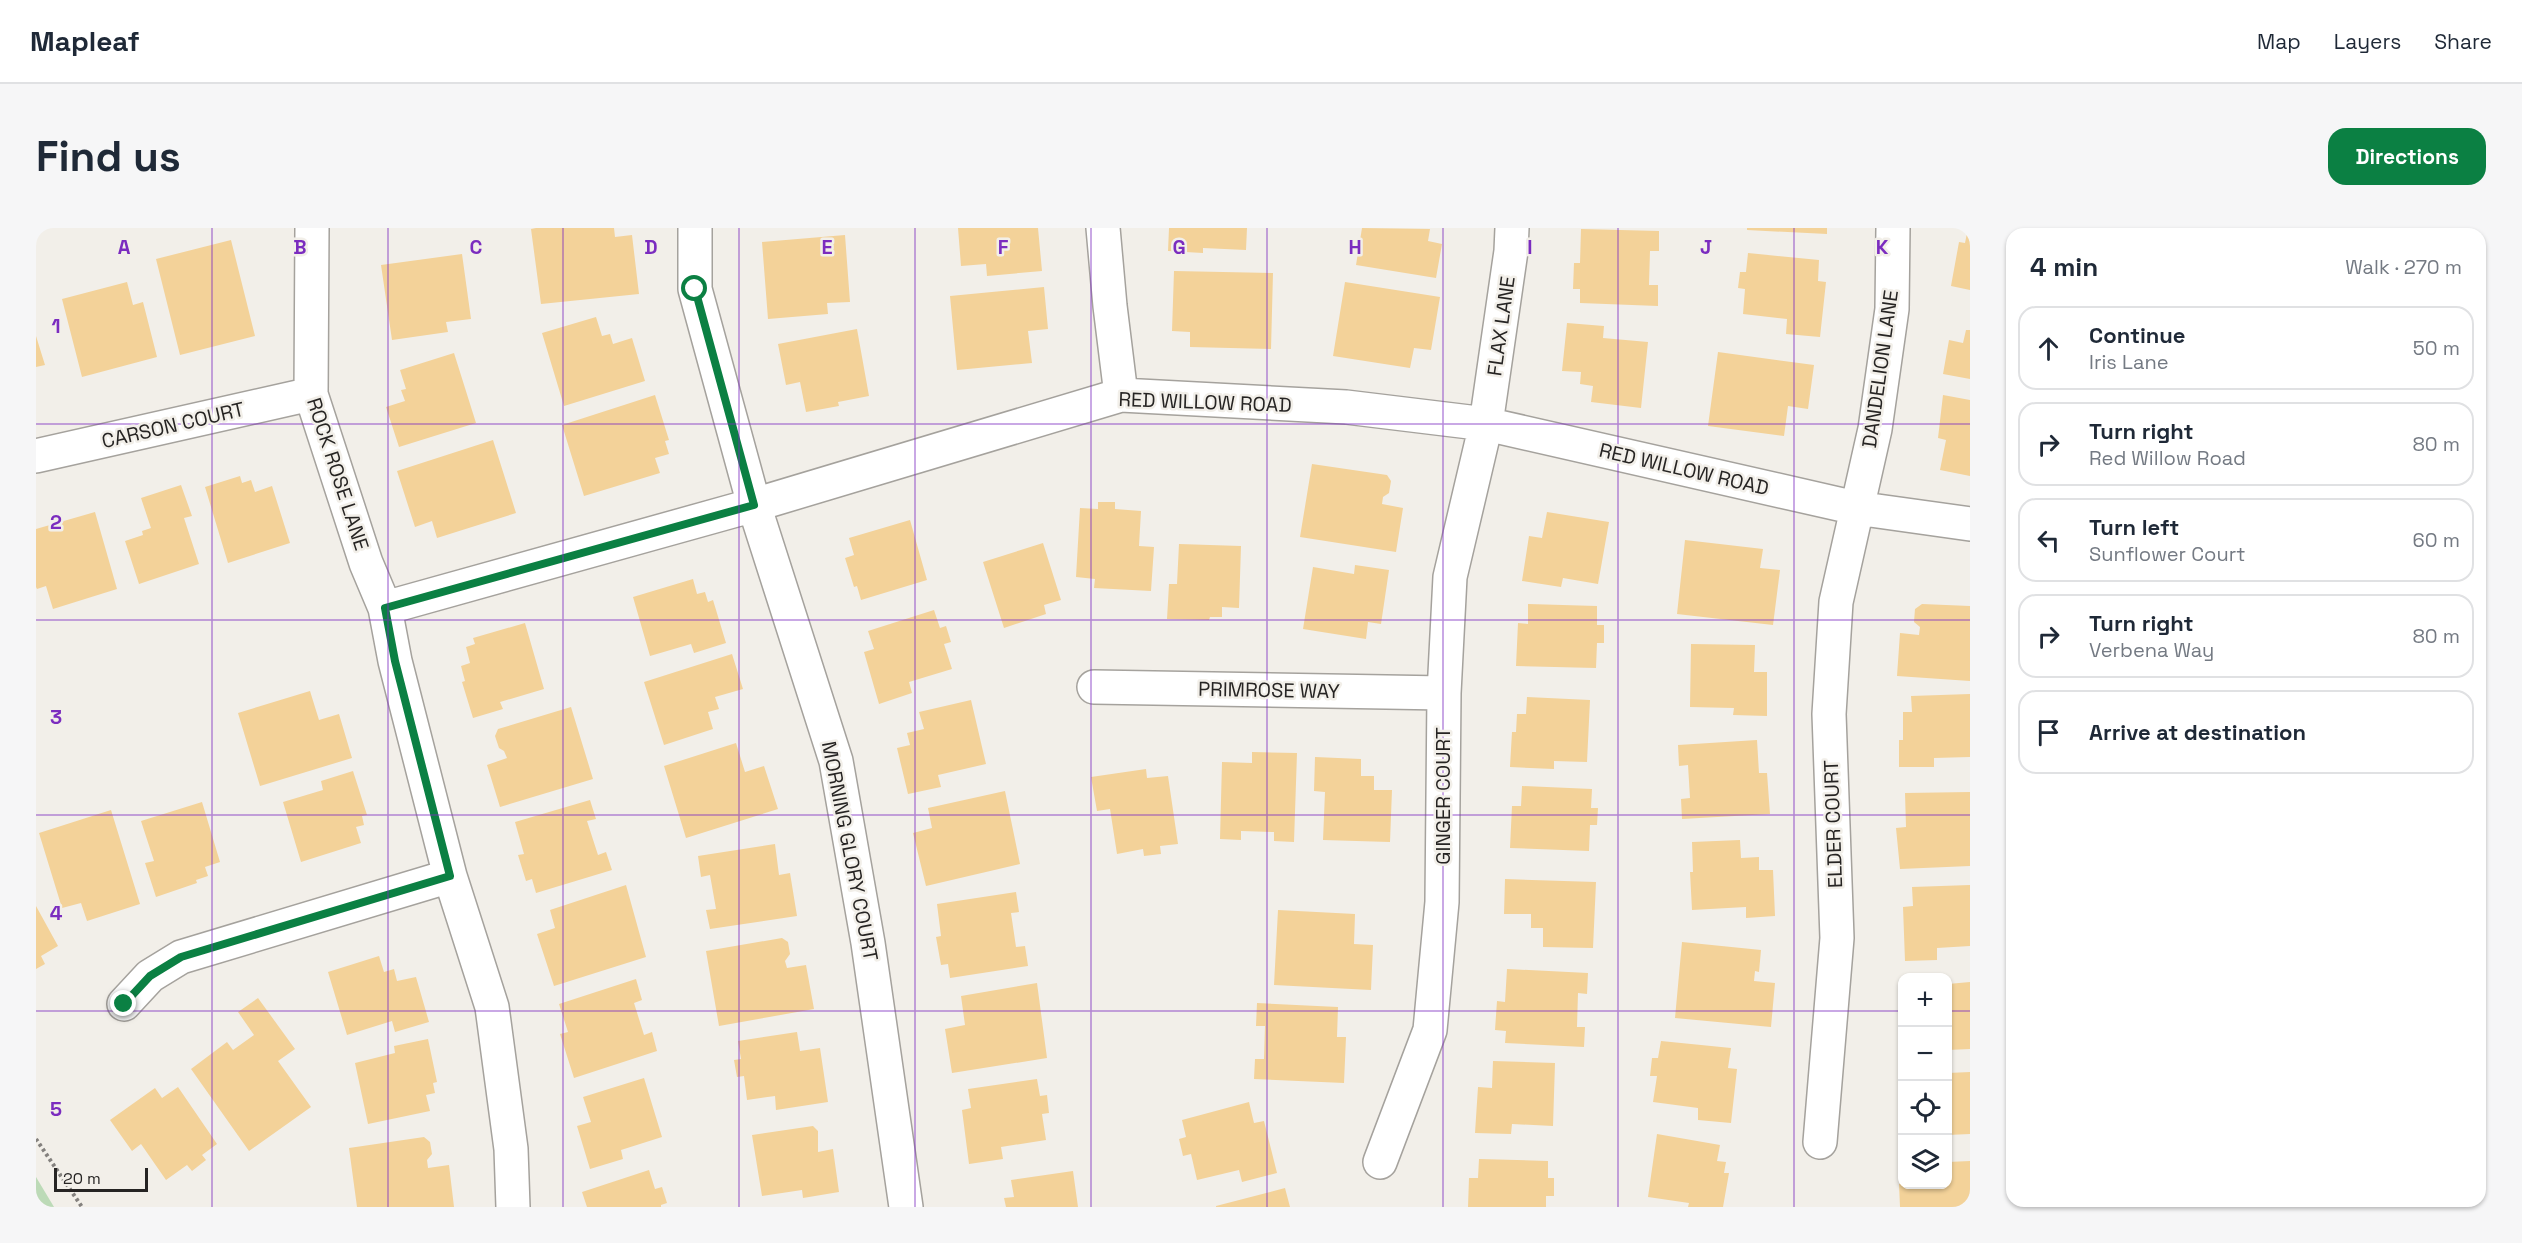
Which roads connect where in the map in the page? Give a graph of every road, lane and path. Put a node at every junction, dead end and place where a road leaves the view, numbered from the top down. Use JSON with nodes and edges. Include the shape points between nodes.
{"nodes":[{"id":1,"x":312,"y":228,"type":"edge"},
{"id":2,"x":695,"y":228,"type":"edge"},
{"id":3,"x":1103,"y":228,"type":"edge"},
{"id":4,"x":1512,"y":228,"type":"edge"},
{"id":5,"x":1893,"y":228,"type":"edge"},
{"id":6,"x":311,"y":394,"type":"junction"},
{"id":7,"x":1121,"y":395,"type":"junction"},
{"id":8,"x":1486,"y":424,"type":"junction"},
{"id":9,"x":36,"y":456,"type":"edge"},
{"id":10,"x":754,"y":505,"type":"junction"},
{"id":11,"x":1856,"y":508,"type":"junction"},
{"id":12,"x":1970,"y":524,"type":"edge"},
{"id":13,"x":385,"y":608,"type":"junction"},
{"id":14,"x":1094,"y":687,"type":"dead end"},
{"id":15,"x":1444,"y":693,"type":"junction"},
{"id":16,"x":450,"y":876,"type":"junction"},
{"id":17,"x":124,"y":1004,"type":"dead end"},
{"id":18,"x":36,"y":1139,"type":"edge"},
{"id":19,"x":1820,"y":1142,"type":"dead end"},
{"id":20,"x":1380,"y":1162,"type":"dead end"},
{"id":21,"x":82,"y":1207,"type":"edge"},
{"id":22,"x":513,"y":1207,"type":"edge"},
{"id":23,"x":906,"y":1207,"type":"edge"}],
"edges":[{"from":1,"to":6,"type":"street","name":"ROCK ROSE LANE"},
{"from":2,"to":10,"type":"street","name":"MORNING GLORY COURT","via":[[695,289]]},
{"from":3,"to":7,"type":"street"},
{"from":4,"to":8,"type":"street","name":"FLAX LANE"},
{"from":5,"to":11,"type":"street","name":"DANDELION LANE","via":[[1892,309],[1875,429]]},
{"from":6,"to":9,"type":"street","name":"CARSON COURT"},
{"from":6,"to":13,"type":"street","name":"ROCK ROSE LANE","via":[[366,563]]},
{"from":7,"to":8,"type":"street","name":"RED WILLOW ROAD","via":[[1346,407]]},
{"from":7,"to":10,"type":"street","name":"RED WILLOW ROAD"},
{"from":8,"to":11,"type":"street","name":"RED WILLOW ROAD"},
{"from":8,"to":15,"type":"street","name":"GINGER COURT","via":[[1450,578]]},
{"from":10,"to":13,"type":"street","name":"RED WILLOW ROAD"},
{"from":10,"to":23,"type":"street","name":"MORNING GLORY COURT","via":[[836,761],[868,943]]},
{"from":11,"to":12,"type":"street","name":"RED WILLOW ROAD"},
{"from":11,"to":19,"type":"street","name":"ELDER COURT","via":[[1836,602],[1830,703],[1837,938]]},
{"from":13,"to":16,"type":"street","name":"ROCK ROSE LANE"},
{"from":14,"to":15,"type":"street","name":"PRIMROSE WAY"},
{"from":15,"to":20,"type":"street","name":"GINGER COURT","via":[[1442,902],[1430,1030]]},
{"from":16,"to":17,"type":"street","via":[[181,957],[150,976]]},
{"from":16,"to":22,"type":"street","name":"ROCK ROSE LANE","via":[[492,1007],[511,1149]]},
{"from":18,"to":21,"type":"path"}]}
